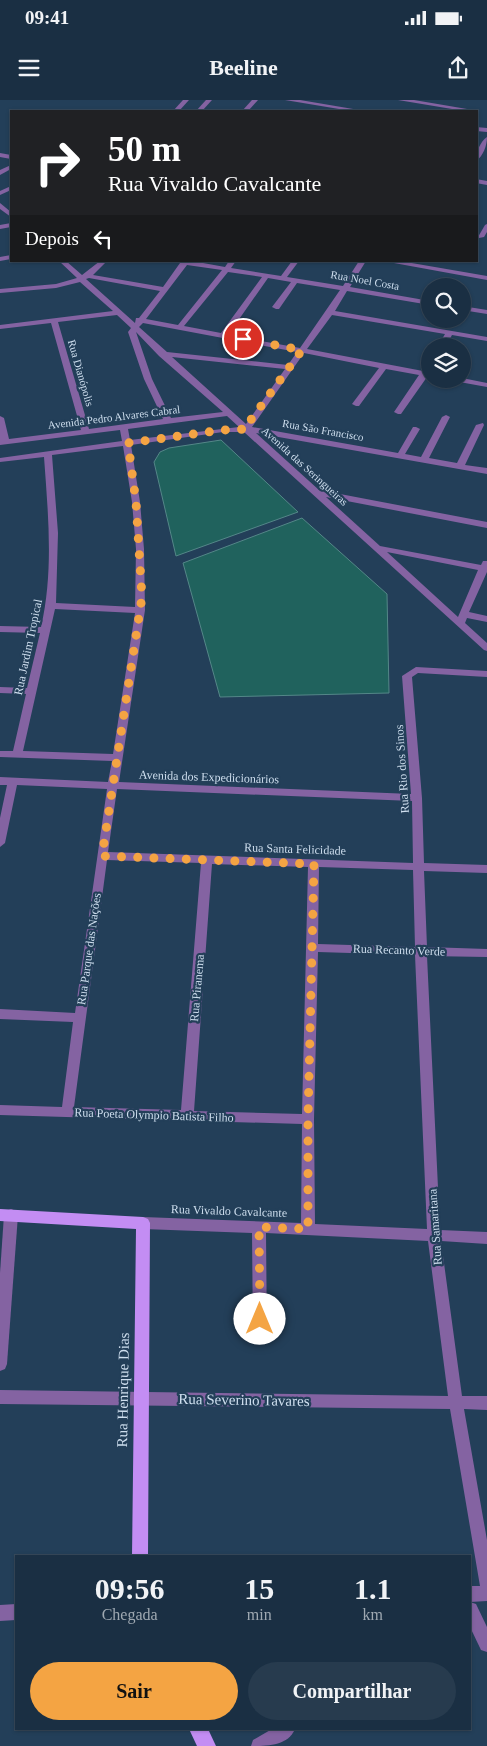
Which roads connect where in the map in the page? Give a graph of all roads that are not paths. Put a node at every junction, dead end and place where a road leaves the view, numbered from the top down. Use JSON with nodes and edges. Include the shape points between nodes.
{"nodes":[{"id":1,"x":186,"y":100,"type":"edge"},
{"id":2,"x":209,"y":100,"type":"edge"},
{"id":3,"x":254,"y":100,"type":"edge"},
{"id":4,"x":288,"y":100,"type":"edge"},
{"id":5,"x":401,"y":100,"type":"edge"},
{"id":6,"x":464,"y":108,"type":"edge"},
{"id":7,"x":177,"y":110,"type":"edge"},
{"id":8,"x":200,"y":110,"type":"edge"},
{"id":9,"x":246,"y":110,"type":"edge"},
{"id":10,"x":355,"y":110,"type":"edge"},
{"id":11,"x":487,"y":139,"type":"edge"},
{"id":12,"x":478,"y":155,"type":"edge"},
{"id":13,"x":0,"y":205,"type":"edge"},
{"id":14,"x":10,"y":214,"type":"edge"},
{"id":15,"x":487,"y":226,"type":"edge"},
{"id":16,"x":481,"y":237,"type":"edge"},
{"id":17,"x":63,"y":262,"type":"edge"},
{"id":18,"x":103,"y":262,"type":"edge"},
{"id":19,"x":182,"y":262,"type":"edge"},
{"id":20,"x":232,"y":262,"type":"edge"},
{"id":21,"x":295,"y":262,"type":"edge"},
{"id":22,"x":362,"y":262,"type":"edge"},
{"id":23,"x":393,"y":262,"type":"edge"},
{"id":24,"x":227,"y":269,"type":"junction"},
{"id":25,"x":267,"y":275,"type":"junction"},
{"id":26,"x":484,"y":276,"type":"edge"},
{"id":27,"x":86,"y":278,"type":"junction"},
{"id":28,"x":283,"y":278,"type":"junction"},
{"id":29,"x":296,"y":280,"type":"junction"},
{"id":30,"x":345,"y":288,"type":"junction"},
{"id":31,"x":163,"y":289,"type":"junction"},
{"id":32,"x":0,"y":291,"type":"edge"},
{"id":33,"x":421,"y":301,"type":"edge"},
{"id":34,"x":276,"y":307,"type":"dead end"},
{"id":35,"x":471,"y":309,"type":"edge"},
{"id":36,"x":330,"y":312,"type":"junction"},
{"id":37,"x":487,"y":312,"type":"edge"},
{"id":38,"x":118,"y":313,"type":"junction"},
{"id":39,"x":54,"y":321,"type":"junction"},
{"id":40,"x":136,"y":324,"type":"junction"},
{"id":41,"x":0,"y":327,"type":"edge"},
{"id":42,"x":180,"y":327,"type":"junction"},
{"id":43,"x":449,"y":332,"type":"junction"},
{"id":44,"x":224,"y":335,"type":"junction"},
{"id":45,"x":446,"y":338,"type":"edge"},
{"id":46,"x":487,"y":339,"type":"edge"},
{"id":47,"x":302,"y":350,"type":"junction"},
{"id":48,"x":162,"y":354,"type":"junction"},
{"id":49,"x":384,"y":366,"type":"junction"},
{"id":50,"x":289,"y":367,"type":"junction"},
{"id":51,"x":421,"y":372,"type":"edge"},
{"id":52,"x":421,"y":382,"type":"edge"},
{"id":53,"x":471,"y":382,"type":"edge"},
{"id":54,"x":487,"y":384,"type":"edge"},
{"id":55,"x":356,"y":404,"type":"dead end"},
{"id":56,"x":398,"y":412,"type":"dead end"},
{"id":57,"x":230,"y":413,"type":"junction"},
{"id":58,"x":446,"y":417,"type":"dead end"},
{"id":59,"x":0,"y":418,"type":"edge"},
{"id":60,"x":168,"y":421,"type":"junction"},
{"id":61,"x":480,"y":425,"type":"dead end"},
{"id":62,"x":124,"y":428,"type":"junction"},
{"id":63,"x":247,"y":429,"type":"junction"},
{"id":64,"x":416,"y":429,"type":"dead end"},
{"id":65,"x":86,"y":432,"type":"junction"},
{"id":66,"x":3,"y":443,"type":"edge"},
{"id":67,"x":128,"y":443,"type":"junction"},
{"id":68,"x":48,"y":454,"type":"junction"},
{"id":69,"x":400,"y":456,"type":"junction"},
{"id":70,"x":0,"y":460,"type":"edge"},
{"id":71,"x":424,"y":460,"type":"junction"},
{"id":72,"x":460,"y":466,"type":"junction"},
{"id":73,"x":487,"y":471,"type":"edge"},
{"id":74,"x":487,"y":477,"type":"edge"},
{"id":75,"x":318,"y":493,"type":"junction"},
{"id":76,"x":487,"y":525,"type":"edge"},
{"id":77,"x":377,"y":547,"type":"junction"},
{"id":78,"x":486,"y":566,"type":"edge"},
{"id":79,"x":51,"y":606,"type":"junction"},
{"id":80,"x":140,"y":610,"type":"junction"},
{"id":81,"x":464,"y":614,"type":"junction"},
{"id":82,"x":487,"y":619,"type":"edge"},
{"id":83,"x":460,"y":623,"type":"junction"},
{"id":84,"x":0,"y":629,"type":"edge"},
{"id":85,"x":46,"y":630,"type":"junction"},
{"id":86,"x":487,"y":648,"type":"edge"},
{"id":87,"x":487,"y":674,"type":"edge"},
{"id":88,"x":0,"y":690,"type":"edge"},
{"id":89,"x":31,"y":691,"type":"junction"},
{"id":90,"x":0,"y":754,"type":"edge"},
{"id":91,"x":17,"y":754,"type":"junction"},
{"id":92,"x":118,"y":758,"type":"junction"},
{"id":93,"x":0,"y":781,"type":"edge"},
{"id":94,"x":13,"y":781,"type":"junction"},
{"id":95,"x":113,"y":786,"type":"junction"},
{"id":96,"x":417,"y":798,"type":"junction"},
{"id":97,"x":0,"y":843,"type":"edge"},
{"id":98,"x":102,"y":856,"type":"junction"},
{"id":99,"x":207,"y":860,"type":"junction"},
{"id":100,"x":314,"y":864,"type":"junction"},
{"id":101,"x":420,"y":867,"type":"junction"},
{"id":102,"x":487,"y":870,"type":"edge"},
{"id":103,"x":312,"y":948,"type":"junction"},
{"id":104,"x":421,"y":951,"type":"junction"},
{"id":105,"x":487,"y":953,"type":"edge"},
{"id":106,"x":0,"y":1014,"type":"edge"},
{"id":107,"x":78,"y":1018,"type":"junction"},
{"id":108,"x":0,"y":1110,"type":"edge"},
{"id":109,"x":67,"y":1112,"type":"junction"},
{"id":110,"x":187,"y":1116,"type":"junction"},
{"id":111,"x":308,"y":1119,"type":"junction"},
{"id":112,"x":5,"y":1215,"type":"edge"},
{"id":113,"x":143,"y":1223,"type":"junction"},
{"id":114,"x":259,"y":1227,"type":"junction"},
{"id":115,"x":308,"y":1229,"type":"junction"},
{"id":116,"x":434,"y":1236,"type":"junction"},
{"id":117,"x":487,"y":1238,"type":"edge"},
{"id":118,"x":260,"y":1338,"type":"dead end"},
{"id":119,"x":0,"y":1364,"type":"edge"},
{"id":120,"x":0,"y":1397,"type":"edge"},
{"id":121,"x":142,"y":1398,"type":"junction"},
{"id":122,"x":456,"y":1403,"type":"junction"},
{"id":123,"x":487,"y":1404,"type":"edge"},
{"id":124,"x":140,"y":1555,"type":"edge"},
{"id":125,"x":487,"y":1584,"type":"edge"},
{"id":126,"x":471,"y":1594,"type":"edge"},
{"id":127,"x":487,"y":1594,"type":"edge"},
{"id":128,"x":15,"y":1612,"type":"edge"},
{"id":129,"x":471,"y":1612,"type":"edge"},
{"id":130,"x":0,"y":1613,"type":"edge"},
{"id":131,"x":487,"y":1644,"type":"edge"},
{"id":132,"x":199,"y":1730,"type":"edge"},
{"id":133,"x":285,"y":1730,"type":"edge"},
{"id":134,"x":207,"y":1746,"type":"edge"},
{"id":135,"x":259,"y":1746,"type":"edge"}],
"edges":[{"from":1,"to":7,"type":"street"},
{"from":2,"to":8,"type":"street"},
{"from":3,"to":9,"type":"street"},
{"from":4,"to":10,"type":"street"},
{"from":5,"to":6,"type":"street"},
{"from":11,"to":12,"type":"street"},
{"from":13,"to":14,"type":"street"},
{"from":15,"to":16,"type":"street"},
{"from":17,"to":27,"type":"street","name":"Avenida das Seringueiras"},
{"from":18,"to":27,"type":"street"},
{"from":19,"to":24,"type":"street","name":"Rua Noel Costa"},
{"from":19,"to":31,"type":"street"},
{"from":20,"to":24,"type":"street"},
{"from":21,"to":28,"type":"street"},
{"from":22,"to":30,"type":"street"},
{"from":23,"to":26,"type":"street"},
{"from":24,"to":25,"type":"street","name":"Rua Noel Costa"},
{"from":24,"to":42,"type":"street"},
{"from":25,"to":28,"type":"street","name":"Rua Noel Costa"},
{"from":25,"to":44,"type":"street"},
{"from":27,"to":31,"type":"street"},
{"from":27,"to":32,"type":"street","via":[[72,283]]},
{"from":27,"to":38,"type":"street","name":"Avenida das Seringueiras"},
{"from":28,"to":29,"type":"street","name":"Rua Noel Costa"},
{"from":29,"to":30,"type":"street","name":"Rua Noel Costa"},
{"from":29,"to":34,"type":"street"},
{"from":30,"to":33,"type":"street","name":"Rua Noel Costa"},
{"from":30,"to":36,"type":"street"},
{"from":31,"to":40,"type":"street"},
{"from":35,"to":37,"type":"street"},
{"from":36,"to":43,"type":"street"},
{"from":36,"to":47,"type":"street"},
{"from":38,"to":39,"type":"street"},
{"from":38,"to":40,"type":"street","name":"Avenida das Seringueiras"},
{"from":39,"to":41,"type":"street"},
{"from":39,"to":65,"type":"street","name":"Rua Dianópolis"},
{"from":40,"to":42,"type":"street"},
{"from":40,"to":48,"type":"street","name":"Avenida das Seringueiras"},
{"from":40,"to":60,"type":"street","via":[[132,332],[134,343]]},
{"from":42,"to":44,"type":"street"},
{"from":43,"to":45,"type":"street"},
{"from":43,"to":46,"type":"street"},
{"from":44,"to":47,"type":"street"},
{"from":47,"to":49,"type":"street"},
{"from":47,"to":50,"type":"street"},
{"from":48,"to":50,"type":"street"},
{"from":48,"to":57,"type":"street","name":"Avenida das Seringueiras"},
{"from":49,"to":51,"type":"street"},
{"from":49,"to":55,"type":"street"},
{"from":50,"to":63,"type":"street"},
{"from":52,"to":56,"type":"street"},
{"from":53,"to":54,"type":"street"},
{"from":57,"to":60,"type":"street","name":"Avenida Pedro Alvares Cabral"},
{"from":57,"to":63,"type":"street","name":"Avenida das Seringueiras"},
{"from":58,"to":71,"type":"street"},
{"from":59,"to":66,"type":"street"},
{"from":60,"to":62,"type":"street","name":"Avenida Pedro Alvares Cabral"},
{"from":61,"to":72,"type":"street"},
{"from":62,"to":65,"type":"street","name":"Avenida Pedro Alvares Cabral"},
{"from":62,"to":67,"type":"street","name":"Rua Parque das Nações"},
{"from":63,"to":67,"type":"street"},
{"from":63,"to":69,"type":"street","name":"Rua São Francisco"},
{"from":63,"to":74,"type":"street","name":"Rua São Francisco","via":[[339,450]]},
{"from":63,"to":75,"type":"street","name":"Avenida das Seringueiras"},
{"from":64,"to":69,"type":"street"},
{"from":65,"to":66,"type":"street","name":"Avenida Pedro Alvares Cabral"},
{"from":67,"to":68,"type":"street"},
{"from":67,"to":80,"type":"street","name":"Rua Parque das Nações","via":[[140,549]]},
{"from":68,"to":70,"type":"street"},
{"from":68,"to":79,"type":"street","name":"Rua Jardim Tropical","via":[[54,533]]},
{"from":69,"to":71,"type":"street","name":"Rua São Francisco"},
{"from":71,"to":72,"type":"street","name":"Rua São Francisco"},
{"from":72,"to":73,"type":"street","name":"Rua São Francisco"},
{"from":75,"to":76,"type":"street"},
{"from":75,"to":77,"type":"street","name":"Avenida das Seringueiras"},
{"from":77,"to":78,"type":"street"},
{"from":77,"to":83,"type":"street","name":"Avenida das Seringueiras"},
{"from":78,"to":81,"type":"street"},
{"from":79,"to":80,"type":"street"},
{"from":79,"to":85,"type":"street","name":"Rua Jardim Tropical"},
{"from":80,"to":92,"type":"street","name":"Rua Parque das Nações"},
{"from":81,"to":82,"type":"street"},
{"from":81,"to":83,"type":"street"},
{"from":83,"to":86,"type":"street","name":"Avenida das Seringueiras"},
{"from":84,"to":85,"type":"street"},
{"from":85,"to":89,"type":"street","name":"Rua Jardim Tropical"},
{"from":87,"to":96,"type":"street","name":"Rua Rio dos Sinos","via":[[431,669],[413,671],[407,676]]},
{"from":88,"to":89,"type":"street"},
{"from":89,"to":91,"type":"street","name":"Rua Jardim Tropical"},
{"from":90,"to":91,"type":"street"},
{"from":91,"to":92,"type":"street"},
{"from":92,"to":95,"type":"street","name":"Rua Parque das Nações"},
{"from":93,"to":94,"type":"street","name":"Avenida dos Expedicionários"},
{"from":94,"to":95,"type":"street","name":"Avenida dos Expedicionários"},
{"from":94,"to":97,"type":"street"},
{"from":95,"to":96,"type":"street","name":"Avenida dos Expedicionários"},
{"from":95,"to":98,"type":"street","name":"Rua Parque das Nações"},
{"from":96,"to":101,"type":"street","name":"Rua Rio dos Sinos"},
{"from":98,"to":99,"type":"street","name":"Rua Santa Felicidade"},
{"from":98,"to":107,"type":"street","name":"Rua Parque das Nações"},
{"from":99,"to":100,"type":"street","name":"Rua Santa Felicidade"},
{"from":99,"to":110,"type":"street","name":"Rua Piranema"},
{"from":100,"to":101,"type":"street","name":"Rua Santa Felicidade"},
{"from":100,"to":103,"type":"street"},
{"from":101,"to":102,"type":"street","name":"Rua Santa Felicidade"},
{"from":101,"to":104,"type":"street","name":"Rua Samaritana"},
{"from":103,"to":104,"type":"street","name":"Rua Recanto Verde"},
{"from":103,"to":111,"type":"street"},
{"from":104,"to":105,"type":"street","name":"Rua Recanto Verde"},
{"from":104,"to":116,"type":"street","name":"Rua Samaritana"},
{"from":106,"to":107,"type":"street"},
{"from":107,"to":109,"type":"street","name":"Rua Parque das Nações"},
{"from":108,"to":109,"type":"street","name":"Rua Poeta Olympio Batista Filho"},
{"from":109,"to":110,"type":"street","name":"Rua Poeta Olympio Batista Filho"},
{"from":110,"to":111,"type":"street","name":"Rua Poeta Olympio Batista Filho"},
{"from":111,"to":115,"type":"street"},
{"from":112,"to":113,"type":"main road","name":"Rua Vivaldo Cavalcante"},
{"from":112,"to":119,"type":"street"},
{"from":113,"to":114,"type":"street","name":"Rua Vivaldo Cavalcante"},
{"from":113,"to":121,"type":"main road","name":"Rua Henrique Dias"},
{"from":114,"to":115,"type":"street","name":"Rua Vivaldo Cavalcante"},
{"from":114,"to":118,"type":"street"},
{"from":115,"to":116,"type":"street","name":"Rua Vivaldo Cavalcante"},
{"from":116,"to":117,"type":"street","name":"Rua Vivaldo Cavalcante"},
{"from":116,"to":122,"type":"street","name":"Rua Samaritana"},
{"from":120,"to":121,"type":"street","name":"Rua Severino Tavares"},
{"from":121,"to":122,"type":"street","name":"Rua Severino Tavares"},
{"from":121,"to":124,"type":"main road","name":"Rua Henrique Dias"},
{"from":122,"to":123,"type":"street","name":"Rua Severino Tavares"},
{"from":122,"to":125,"type":"street","name":"Rua Samaritana"},
{"from":126,"to":127,"type":"street"},
{"from":128,"to":130,"type":"street"},
{"from":129,"to":131,"type":"street"},
{"from":132,"to":134,"type":"main road"},
{"from":133,"to":135,"type":"street"}]}
